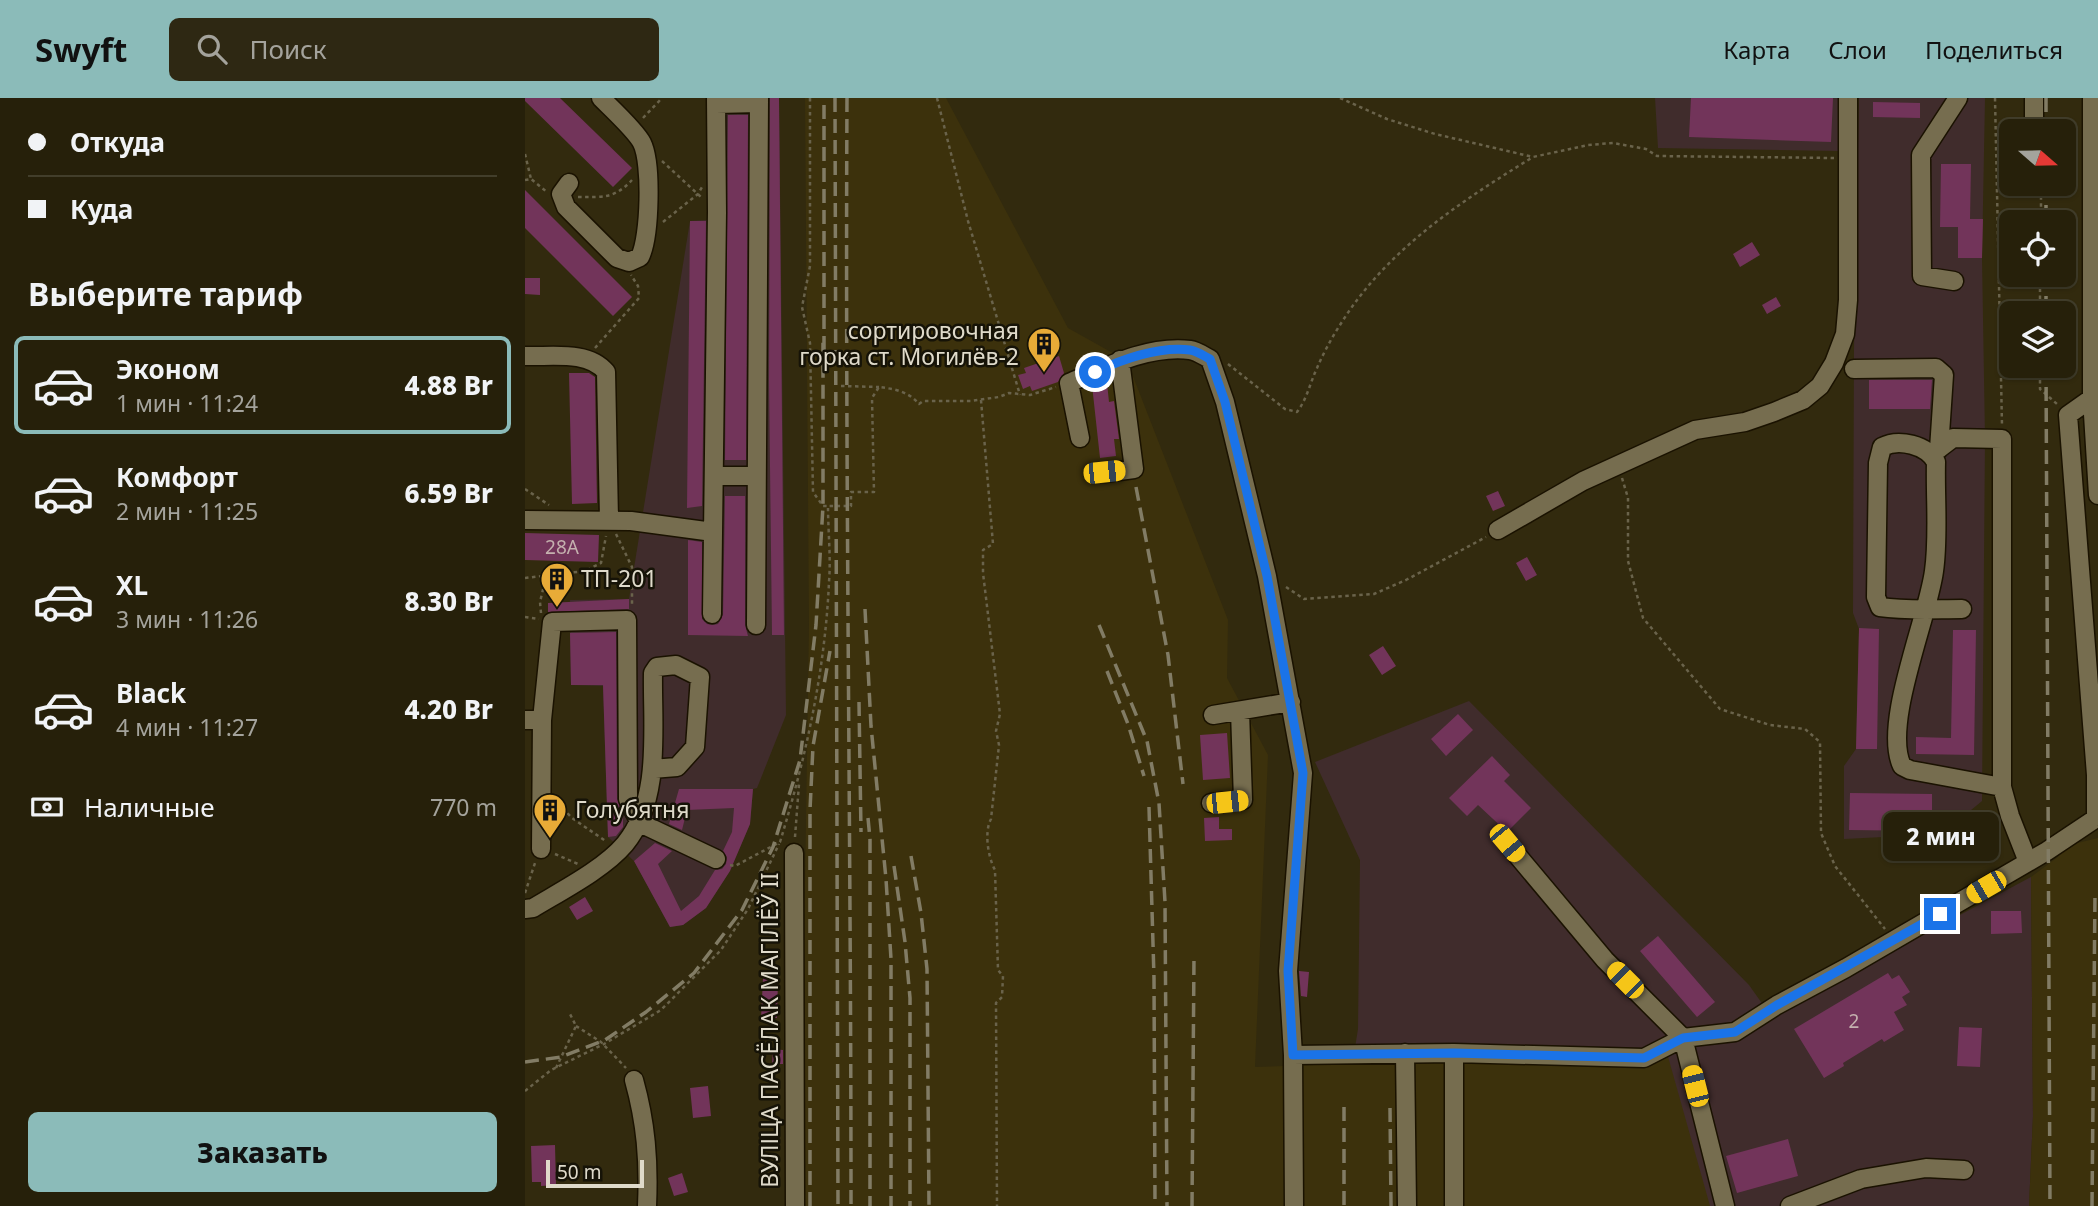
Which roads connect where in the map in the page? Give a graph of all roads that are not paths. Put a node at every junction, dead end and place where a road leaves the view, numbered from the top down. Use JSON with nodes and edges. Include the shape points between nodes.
{"nodes":[{"id":1,"x":601,"y":98,"type":"edge"},
{"id":2,"x":1848,"y":98,"type":"edge"},
{"id":3,"x":1958,"y":98,"type":"edge"},
{"id":4,"x":2034,"y":98,"type":"edge"},
{"id":5,"x":2092,"y":98,"type":"edge"},
{"id":6,"x":759,"y":100,"type":"edge"},
{"id":7,"x":716,"y":101,"type":"edge"},
{"id":8,"x":2034,"y":119,"type":"edge"},
{"id":9,"x":565,"y":189,"type":"road end"},
{"id":10,"x":1954,"y":281,"type":"dead end"},
{"id":11,"x":525,"y":356,"type":"edge"},
{"id":12,"x":1120,"y":360,"type":"junction"},
{"id":13,"x":1854,"y":369,"type":"dead end"},
{"id":14,"x":2092,"y":398,"type":"junction"},
{"id":15,"x":1080,"y":438,"type":"dead end"},
{"id":16,"x":1935,"y":451,"type":"junction"},
{"id":17,"x":1104,"y":472,"type":"dead end"},
{"id":18,"x":714,"y":476,"type":"junction"},
{"id":19,"x":756,"y":476,"type":"junction"},
{"id":20,"x":2098,"y":495,"type":"edge"},
{"id":21,"x":609,"y":519,"type":"junction"},
{"id":22,"x":525,"y":520,"type":"edge"},
{"id":23,"x":1498,"y":530,"type":"road end"},
{"id":24,"x":713,"y":533,"type":"junction"},
{"id":25,"x":1924,"y":609,"type":"junction"},
{"id":26,"x":1962,"y":609,"type":"dead end"},
{"id":27,"x":712,"y":614,"type":"dead end"},
{"id":28,"x":756,"y":625,"type":"dead end"},
{"id":29,"x":1291,"y":702,"type":"junction"},
{"id":30,"x":1240,"y":711,"type":"junction"},
{"id":31,"x":1213,"y":715,"type":"dead end"},
{"id":32,"x":533,"y":720,"type":"edge"},
{"id":33,"x":652,"y":769,"type":"junction"},
{"id":34,"x":2002,"y":788,"type":"junction"},
{"id":35,"x":1211,"y":803,"type":"dead end"},
{"id":36,"x":2097,"y":817,"type":"edge"},
{"id":37,"x":640,"y":823,"type":"junction"},
{"id":38,"x":1507,"y":843,"type":"dead end"},
{"id":39,"x":787,"y":847,"type":"road end"},
{"id":40,"x":541,"y":849,"type":"road end"},
{"id":41,"x":716,"y":859,"type":"road end"},
{"id":42,"x":2028,"y":862,"type":"junction"},
{"id":43,"x":525,"y":909,"type":"edge"},
{"id":44,"x":1683,"y":1038,"type":"junction"},
{"id":45,"x":1405,"y":1053,"type":"junction"},
{"id":46,"x":1454,"y":1053,"type":"junction"},
{"id":47,"x":1293,"y":1055,"type":"junction"},
{"id":48,"x":634,"y":1080,"type":"road end"},
{"id":49,"x":1964,"y":1170,"type":"dead end"},
{"id":50,"x":647,"y":1206,"type":"edge"},
{"id":51,"x":795,"y":1206,"type":"edge"},
{"id":52,"x":1294,"y":1206,"type":"edge"},
{"id":53,"x":1407,"y":1206,"type":"edge"},
{"id":54,"x":1454,"y":1206,"type":"edge"},
{"id":55,"x":1725,"y":1206,"type":"edge"},
{"id":56,"x":1790,"y":1206,"type":"edge"}],
"edges":[{"from":1,"to":9,"type":"lane","via":[[642,142],[654,162],[647,236],[640,257],[629,262],[617,258],[562,202]]},
{"from":2,"to":23,"type":"lane","via":[[1845,334],[1820,386],[1803,400],[1745,422],[1695,430],[1583,481]]},
{"from":3,"to":10,"type":"lane","via":[[1921,155],[1922,276]]},
{"from":4,"to":8,"type":"lane"},
{"from":5,"to":14,"type":"lane"},
{"from":6,"to":7,"type":"lane"},
{"from":6,"to":19,"type":"lane"},
{"from":7,"to":18,"type":"lane"},
{"from":11,"to":21,"type":"lane","via":[[587,358],[606,372]]},
{"from":12,"to":15,"type":"lane","via":[[1069,383]]},
{"from":12,"to":17,"type":"lane","via":[[1133,469]]},
{"from":12,"to":29,"type":"lane","via":[[1193,350],[1210,359],[1225,402],[1267,576]]},
{"from":13,"to":16,"type":"lane","via":[[1937,368],[1944,374]]},
{"from":14,"to":20,"type":"lane"},
{"from":14,"to":36,"type":"lane","via":[[2069,415]]},
{"from":16,"to":25,"type":"lane","via":[[1934,568]]},
{"from":16,"to":25,"type":"lane","via":[[1891,442],[1882,447],[1878,463],[1876,597],[1880,607]]},
{"from":16,"to":34,"type":"lane","via":[[1953,438],[2003,439]]},
{"from":18,"to":19,"type":"lane"},
{"from":18,"to":24,"type":"lane"},
{"from":19,"to":28,"type":"lane"},
{"from":21,"to":22,"type":"lane"},
{"from":21,"to":24,"type":"lane"},
{"from":24,"to":27,"type":"lane"},
{"from":25,"to":26,"type":"lane"},
{"from":25,"to":34,"type":"lane","via":[[1898,726],[1898,757],[1910,770]]},
{"from":29,"to":30,"type":"lane"},
{"from":29,"to":47,"type":"lane","via":[[1303,773],[1288,971]]},
{"from":30,"to":31,"type":"lane"},
{"from":30,"to":35,"type":"lane","via":[[1243,800]]},
{"from":32,"to":37,"type":"lane","via":[[552,622],[627,620],[628,799]]},
{"from":32,"to":40,"type":"lane","via":[[541,785]]},
{"from":33,"to":33,"type":"lane","via":[[677,768],[695,747],[700,677],[676,665],[657,667],[653,673]]},
{"from":33,"to":37,"type":"lane"},
{"from":34,"to":42,"type":"lane"},
{"from":36,"to":42,"type":"lane"},
{"from":37,"to":41,"type":"lane"},
{"from":37,"to":43,"type":"lane","via":[[618,850],[593,870]]},
{"from":38,"to":44,"type":"lane","via":[[1605,960]]},
{"from":39,"to":51,"type":"lane","name":"ВУЛІЦА ПАСЁЛАК МАГІЛЁЎ II"},
{"from":42,"to":44,"type":"lane","via":[[1735,1032]]},
{"from":44,"to":46,"type":"lane","via":[[1644,1058]]},
{"from":44,"to":55,"type":"lane"},
{"from":45,"to":46,"type":"lane"},
{"from":45,"to":47,"type":"lane"},
{"from":45,"to":53,"type":"lane"},
{"from":46,"to":54,"type":"lane"},
{"from":47,"to":52,"type":"lane"},
{"from":48,"to":50,"type":"lane","via":[[644,1115]]},
{"from":49,"to":56,"type":"lane","via":[[1926,1168],[1861,1179]]}]}
